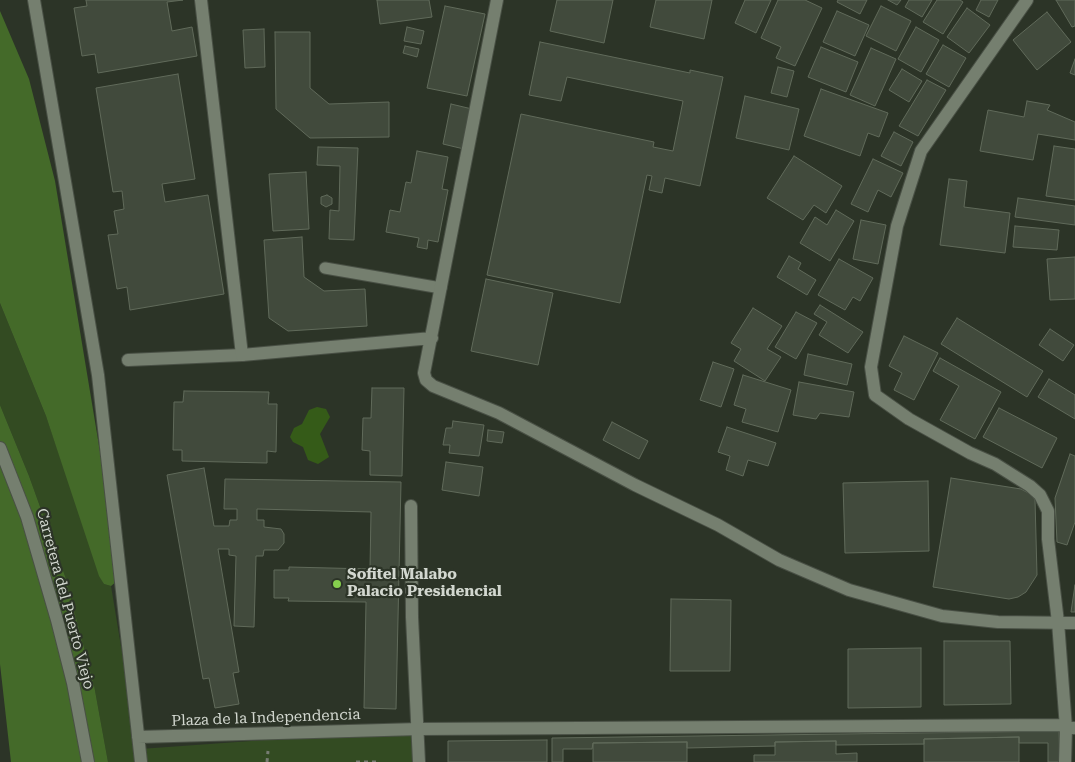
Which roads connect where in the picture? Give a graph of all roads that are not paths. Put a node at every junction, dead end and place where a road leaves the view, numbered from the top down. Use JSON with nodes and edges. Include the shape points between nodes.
{"nodes":[{"id":1,"x":34,"y":0,"type":"edge"},
{"id":2,"x":201,"y":0,"type":"edge"},
{"id":3,"x":496,"y":0,"type":"edge"},
{"id":4,"x":1027,"y":0,"type":"edge"},
{"id":5,"x":325,"y":268,"type":"dead end"},
{"id":6,"x":441,"y":288,"type":"junction"},
{"id":7,"x":432,"y":338,"type":"junction"},
{"id":8,"x":242,"y":355,"type":"junction"},
{"id":9,"x":128,"y":360,"type":"dead end"},
{"id":10,"x":0,"y":448,"type":"edge"},
{"id":11,"x":411,"y":506,"type":"dead end"},
{"id":12,"x":1058,"y":622,"type":"junction"},
{"id":13,"x":1075,"y":623,"type":"edge"},
{"id":14,"x":1070,"y":728,"type":"edge"},
{"id":15,"x":418,"y":729,"type":"junction"},
{"id":16,"x":138,"y":737,"type":"junction"},
{"id":17,"x":88,"y":762,"type":"edge"},
{"id":18,"x":141,"y":762,"type":"edge"},
{"id":19,"x":419,"y":762,"type":"edge"},
{"id":20,"x":1066,"y":762,"type":"edge"}],
"edges":[{"from":1,"to":16,"type":"street","via":[[98,375]]},
{"from":2,"to":8,"type":"street"},
{"from":3,"to":6,"type":"street"},
{"from":4,"to":12,"type":"street","via":[[921,151],[898,226],[871,367],[875,395],[909,419],[1016,476],[1040,495],[1048,510],[1048,539]]},
{"from":5,"to":6,"type":"lane"},
{"from":6,"to":7,"type":"street"},
{"from":7,"to":8,"type":"street"},
{"from":7,"to":12,"type":"street","via":[[424,373],[433,386],[500,413],[811,576],[942,616],[998,622]]},
{"from":8,"to":9,"type":"street"},
{"from":10,"to":17,"type":"street","name":"Carretera del Puerto Viejo","via":[[26,517],[57,620]]},
{"from":11,"to":15,"type":"street"},
{"from":12,"to":13,"type":"street"},
{"from":12,"to":14,"type":"street"},
{"from":14,"to":15,"type":"street","name":"Plaza de la Independencia","via":[[1060,725]]},
{"from":14,"to":20,"type":"street"},
{"from":15,"to":16,"type":"street","name":"Plaza de la Independencia"},
{"from":15,"to":19,"type":"street"},
{"from":16,"to":18,"type":"street"}]}
